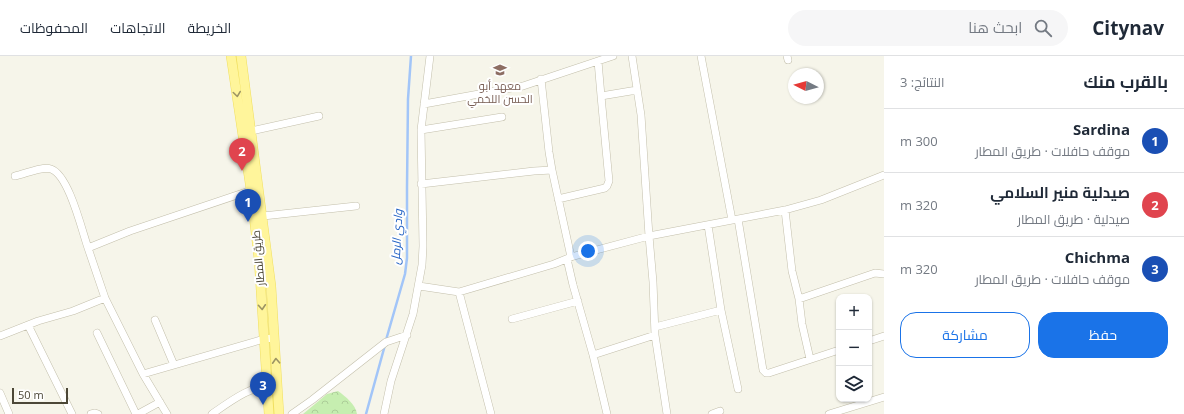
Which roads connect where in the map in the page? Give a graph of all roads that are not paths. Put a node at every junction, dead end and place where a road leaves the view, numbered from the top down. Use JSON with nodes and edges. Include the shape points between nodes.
{"nodes":[{"id":1,"x":231,"y":56,"type":"edge"},
{"id":2,"x":241,"y":56,"type":"edge"},
{"id":3,"x":430,"y":56,"type":"edge"},
{"id":4,"x":613,"y":56,"type":"edge"},
{"id":5,"x":632,"y":56,"type":"edge"},
{"id":6,"x":701,"y":56,"type":"edge"},
{"id":7,"x":598,"y":61,"type":"junction"},
{"id":8,"x":541,"y":79,"type":"junction"},
{"id":9,"x":637,"y":90,"type":"junction"},
{"id":10,"x":601,"y":96,"type":"junction"},
{"id":11,"x":424,"y":104,"type":"junction"},
{"id":12,"x":319,"y":116,"type":"dead end"},
{"id":13,"x":502,"y":117,"type":"dead end"},
{"id":14,"x":421,"y":130,"type":"junction"},
{"id":15,"x":251,"y":131,"type":"junction"},
{"id":16,"x":552,"y":170,"type":"junction"},
{"id":17,"x":884,"y":174,"type":"edge"},
{"id":18,"x":15,"y":176,"type":"dead end"},
{"id":19,"x":422,"y":184,"type":"junction"},
{"id":20,"x":255,"y":189,"type":"junction"},
{"id":21,"x":558,"y":199,"type":"junction"},
{"id":22,"x":356,"y":206,"type":"dead end"},
{"id":23,"x":785,"y":210,"type":"junction"},
{"id":24,"x":262,"y":216,"type":"junction"},
{"id":25,"x":735,"y":220,"type":"junction"},
{"id":26,"x":708,"y":225,"type":"junction"},
{"id":27,"x":649,"y":236,"type":"junction"},
{"id":28,"x":88,"y":248,"type":"junction"},
{"id":29,"x":569,"y":258,"type":"junction"},
{"id":30,"x":884,"y":274,"type":"edge"},
{"id":31,"x":419,"y":286,"type":"junction"},
{"id":32,"x":459,"y":292,"type":"junction"},
{"id":33,"x":105,"y":298,"type":"junction"},
{"id":34,"x":799,"y":299,"type":"junction"},
{"id":35,"x":578,"y":301,"type":"junction"},
{"id":36,"x":722,"y":310,"type":"junction"},
{"id":37,"x":512,"y":319,"type":"dead end"},
{"id":38,"x":155,"y":320,"type":"dead end"},
{"id":39,"x":28,"y":325,"type":"junction"},
{"id":40,"x":655,"y":331,"type":"junction"},
{"id":41,"x":97,"y":333,"type":"dead end"},
{"id":42,"x":406,"y":335,"type":"junction"},
{"id":43,"x":0,"y":336,"type":"edge"},
{"id":44,"x":884,"y":336,"type":"edge"},
{"id":45,"x":274,"y":338,"type":"junction"},
{"id":46,"x":264,"y":339,"type":"junction"},
{"id":47,"x":872,"y":340,"type":"edge"},
{"id":48,"x":836,"y":351,"type":"edge"},
{"id":49,"x":593,"y":355,"type":"junction"},
{"id":50,"x":810,"y":359,"type":"junction"},
{"id":51,"x":174,"y":365,"type":"junction"},
{"id":52,"x":143,"y":374,"type":"junction"},
{"id":53,"x":267,"y":384,"type":"junction"},
{"id":54,"x":277,"y":384,"type":"junction"},
{"id":55,"x":738,"y":389,"type":"dead end"},
{"id":56,"x":0,"y":393,"type":"edge"},
{"id":57,"x":884,"y":397,"type":"edge"},
{"id":58,"x":160,"y":402,"type":"junction"},
{"id":59,"x":720,"y":411,"type":"dead end"},
{"id":60,"x":9,"y":414,"type":"edge"},
{"id":61,"x":72,"y":414,"type":"edge"},
{"id":62,"x":91,"y":414,"type":"edge"},
{"id":63,"x":98,"y":414,"type":"edge"},
{"id":64,"x":137,"y":414,"type":"edge"},
{"id":65,"x":167,"y":414,"type":"edge"},
{"id":66,"x":212,"y":414,"type":"edge"},
{"id":67,"x":269,"y":414,"type":"edge"},
{"id":68,"x":279,"y":414,"type":"edge"},
{"id":69,"x":292,"y":414,"type":"edge"},
{"id":70,"x":384,"y":414,"type":"edge"},
{"id":71,"x":491,"y":414,"type":"edge"},
{"id":72,"x":607,"y":414,"type":"edge"},
{"id":73,"x":668,"y":414,"type":"edge"},
{"id":74,"x":712,"y":414,"type":"edge"},
{"id":75,"x":829,"y":414,"type":"edge"}],
"edges":[{"from":1,"to":20,"type":"main road","name":"طريق المطار","one_way":true},
{"from":2,"to":15,"type":"main road","name":"طريق المطار"},
{"from":3,"to":11,"type":"street"},
{"from":4,"to":7,"type":"street"},
{"from":5,"to":9,"type":"street"},
{"from":6,"to":25,"type":"street"},
{"from":7,"to":8,"type":"street"},
{"from":7,"to":10,"type":"street"},
{"from":8,"to":11,"type":"street","via":[[523,86]]},
{"from":8,"to":16,"type":"street"},
{"from":9,"to":10,"type":"street"},
{"from":9,"to":27,"type":"street"},
{"from":10,"to":21,"type":"street","via":[[607,186]]},
{"from":11,"to":14,"type":"street"},
{"from":12,"to":15,"type":"street"},
{"from":13,"to":14,"type":"street"},
{"from":14,"to":19,"type":"street"},
{"from":15,"to":20,"type":"main road","name":"طريق المطار"},
{"from":16,"to":19,"type":"street"},
{"from":16,"to":21,"type":"street"},
{"from":17,"to":23,"type":"street","via":[[821,200]]},
{"from":18,"to":28,"type":"street","via":[[45,168],[59,174],[67,186]]},
{"from":19,"to":31,"type":"street","via":[[423,246]]},
{"from":20,"to":24,"type":"main road","name":"طريق المطار"},
{"from":20,"to":28,"type":"street","via":[[130,231]]},
{"from":20,"to":46,"type":"main road","name":"طريق المطار","one_way":true},
{"from":21,"to":29,"type":"street"},
{"from":22,"to":24,"type":"street"},
{"from":23,"to":25,"type":"street"},
{"from":23,"to":34,"type":"street","via":[[792,271]]},
{"from":24,"to":45,"type":"main road","name":"طريق المطار","via":[[271,286]]},
{"from":25,"to":26,"type":"street"},
{"from":25,"to":50,"type":"street","via":[[763,370],[769,373]]},
{"from":26,"to":27,"type":"street"},
{"from":26,"to":36,"type":"street"},
{"from":27,"to":29,"type":"street"},
{"from":27,"to":40,"type":"street"},
{"from":28,"to":33,"type":"street"},
{"from":29,"to":32,"type":"street"},
{"from":29,"to":35,"type":"street"},
{"from":30,"to":34,"type":"street","via":[[868,275]]},
{"from":31,"to":32,"type":"street"},
{"from":31,"to":42,"type":"street"},
{"from":32,"to":71,"type":"street"},
{"from":33,"to":39,"type":"street"},
{"from":33,"to":52,"type":"street"},
{"from":34,"to":50,"type":"street"},
{"from":35,"to":37,"type":"street"},
{"from":35,"to":49,"type":"street"},
{"from":36,"to":40,"type":"street"},
{"from":36,"to":55,"type":"street"},
{"from":38,"to":51,"type":"street"},
{"from":39,"to":43,"type":"street"},
{"from":39,"to":61,"type":"street"},
{"from":40,"to":49,"type":"street"},
{"from":40,"to":73,"type":"street"},
{"from":41,"to":64,"type":"street"},
{"from":42,"to":69,"type":"street","via":[[386,342]]},
{"from":42,"to":70,"type":"street","via":[[391,381]]},
{"from":44,"to":47,"type":"street"},
{"from":45,"to":46,"type":"street"},
{"from":54,"to":45,"type":"main road","name":"طريق المطار","one_way":true},
{"from":46,"to":51,"type":"street"},
{"from":46,"to":53,"type":"main road","name":"طريق المطار"},
{"from":48,"to":50,"type":"street"},
{"from":49,"to":72,"type":"street"},
{"from":51,"to":52,"type":"street"},
{"from":52,"to":58,"type":"street"},
{"from":53,"to":54,"type":"street"},
{"from":53,"to":66,"type":"street","via":[[246,392]]},
{"from":53,"to":67,"type":"main road","name":"طريق المطار"},
{"from":54,"to":68,"type":"main road","name":"طريق المطار"},
{"from":56,"to":60,"type":"street"},
{"from":57,"to":75,"type":"street"},
{"from":58,"to":64,"type":"street"},
{"from":58,"to":65,"type":"street"},
{"from":59,"to":74,"type":"street"},
{"from":62,"to":63,"type":"street"}]}
